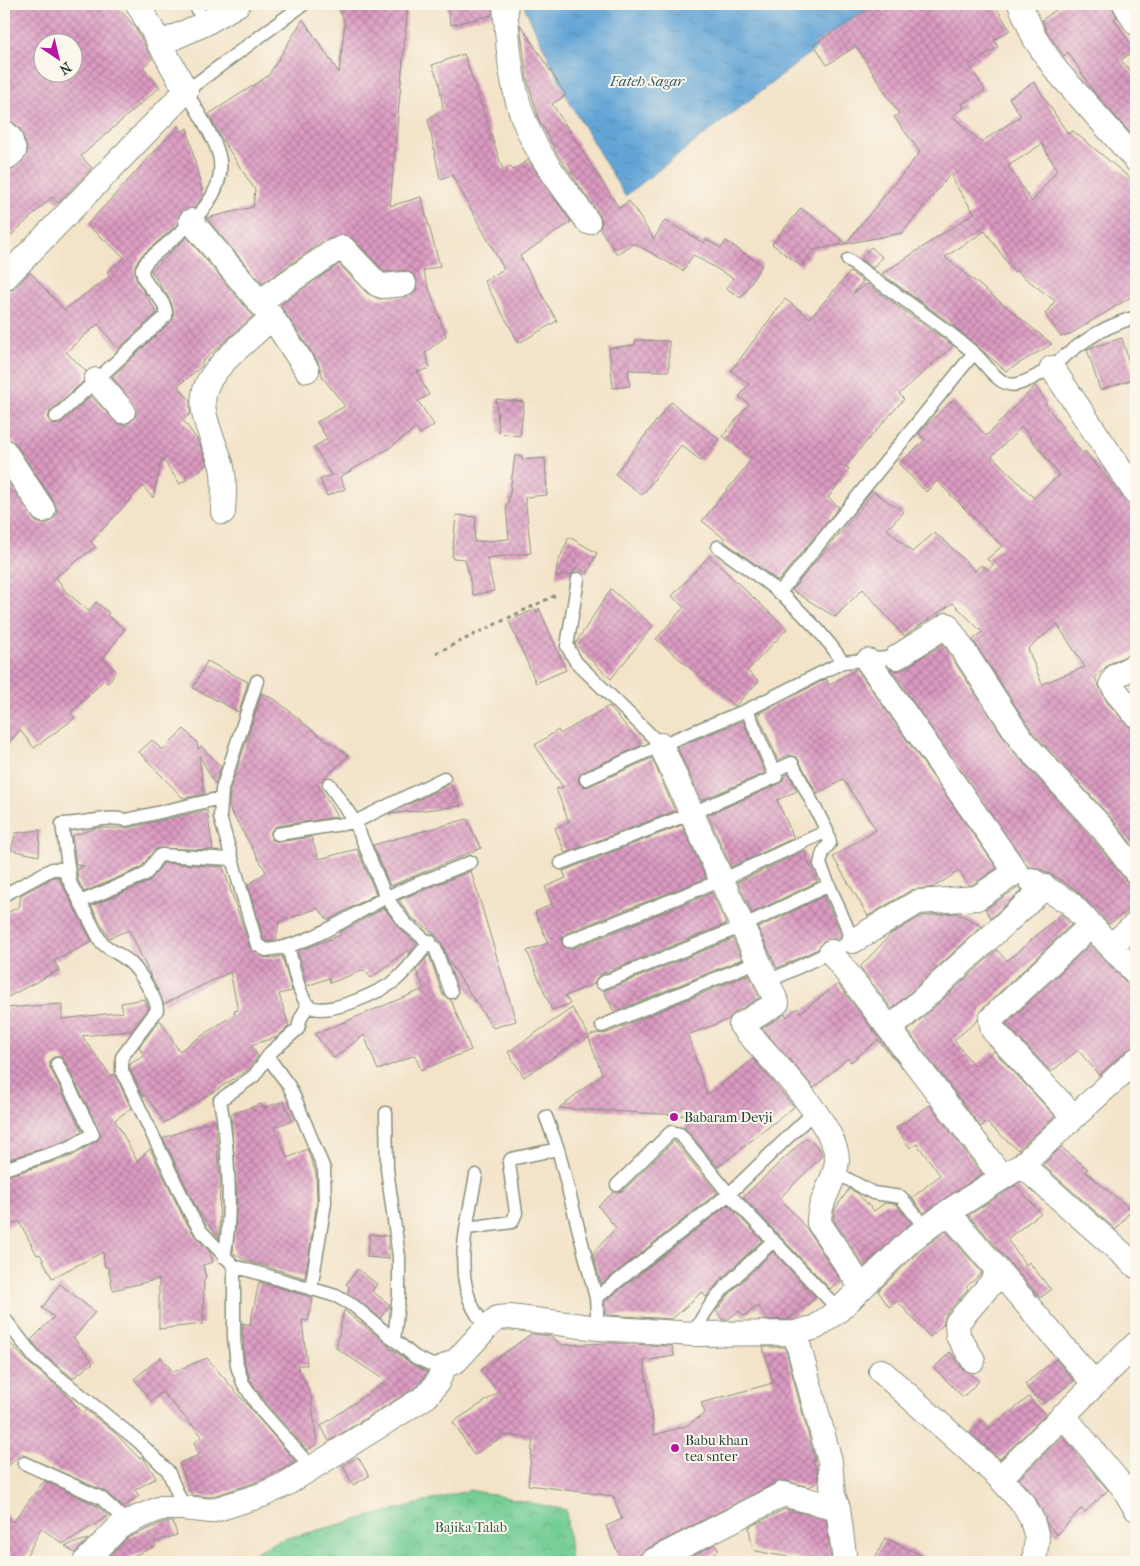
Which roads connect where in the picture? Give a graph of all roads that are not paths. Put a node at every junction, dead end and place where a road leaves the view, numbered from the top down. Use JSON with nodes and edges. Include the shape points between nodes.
{"nodes":[{"id":1,"x":138,"y":4,"type":"edge"},
{"id":2,"x":238,"y":4,"type":"edge"},
{"id":3,"x":304,"y":4,"type":"edge"},
{"id":4,"x":505,"y":4,"type":"edge"},
{"id":5,"x":1022,"y":4,"type":"edge"},
{"id":6,"x":1125,"y":4,"type":"edge"},
{"id":7,"x":200,"y":14,"type":"edge"},
{"id":8,"x":1136,"y":23,"type":"edge"},
{"id":9,"x":159,"y":44,"type":"junction"},
{"id":10,"x":186,"y":91,"type":"junction"},
{"id":11,"x":4,"y":132,"type":"edge"},
{"id":12,"x":4,"y":160,"type":"edge"},
{"id":13,"x":1136,"y":160,"type":"edge"},
{"id":14,"x":192,"y":221,"type":"junction"},
{"id":15,"x":588,"y":222,"type":"dead end"},
{"id":16,"x":848,"y":260,"type":"dead end"},
{"id":17,"x":4,"y":279,"type":"edge"},
{"id":18,"x":404,"y":284,"type":"dead end"},
{"id":19,"x":266,"y":310,"type":"junction"},
{"id":20,"x":1136,"y":317,"type":"edge"},
{"id":21,"x":974,"y":353,"type":"junction"},
{"id":22,"x":1052,"y":368,"type":"junction"},
{"id":23,"x":308,"y":370,"type":"dead end"},
{"id":24,"x":96,"y":380,"type":"junction"},
{"id":25,"x":123,"y":411,"type":"dead end"},
{"id":26,"x":56,"y":417,"type":"dead end"},
{"id":27,"x":4,"y":451,"type":"edge"},
{"id":28,"x":1136,"y":493,"type":"edge"},
{"id":29,"x":43,"y":510,"type":"dead end"},
{"id":30,"x":224,"y":512,"type":"dead end"},
{"id":31,"x":718,"y":547,"type":"dead end"},
{"id":32,"x":578,"y":582,"type":"road end"},
{"id":33,"x":780,"y":592,"type":"junction"},
{"id":34,"x":896,"y":657,"type":"joint"},
{"id":35,"x":868,"y":661,"type":"junction"},
{"id":36,"x":843,"y":662,"type":"junction"},
{"id":37,"x":1136,"y":665,"type":"edge"},
{"id":38,"x":257,"y":681,"type":"dead end"},
{"id":39,"x":747,"y":710,"type":"junction"},
{"id":40,"x":1136,"y":715,"type":"edge"},
{"id":41,"x":661,"y":745,"type":"junction"},
{"id":42,"x":774,"y":771,"type":"junction"},
{"id":43,"x":444,"y":778,"type":"dead end"},
{"id":44,"x":586,"y":779,"type":"dead end"},
{"id":45,"x":329,"y":784,"type":"dead end"},
{"id":46,"x":221,"y":798,"type":"junction"},
{"id":47,"x":692,"y":813,"type":"junction"},
{"id":48,"x":355,"y":822,"type":"junction"},
{"id":49,"x":827,"y":831,"type":"junction"},
{"id":50,"x":278,"y":834,"type":"dead end"},
{"id":51,"x":231,"y":859,"type":"junction"},
{"id":52,"x":471,"y":862,"type":"dead end"},
{"id":53,"x":561,"y":863,"type":"dead end"},
{"id":54,"x":1016,"y":872,"type":"junction"},
{"id":55,"x":1136,"y":872,"type":"edge"},
{"id":56,"x":722,"y":880,"type":"junction"},
{"id":57,"x":829,"y":885,"type":"junction"},
{"id":58,"x":72,"y":887,"type":"junction"},
{"id":59,"x":1045,"y":887,"type":"junction"},
{"id":60,"x":4,"y":895,"type":"edge"},
{"id":61,"x":386,"y":898,"type":"junction"},
{"id":62,"x":80,"y":902,"type":"junction"},
{"id":63,"x":1091,"y":924,"type":"junction"},
{"id":64,"x":1136,"y":924,"type":"edge"},
{"id":65,"x":743,"y":926,"type":"junction"},
{"id":66,"x":430,"y":941,"type":"junction"},
{"id":67,"x":569,"y":941,"type":"dead end"},
{"id":68,"x":853,"y":941,"type":"junction"},
{"id":69,"x":288,"y":946,"type":"junction"},
{"id":70,"x":1111,"y":946,"type":"junction"},
{"id":71,"x":831,"y":952,"type":"junction"},
{"id":72,"x":763,"y":972,"type":"junction"},
{"id":73,"x":1136,"y":973,"type":"edge"},
{"id":74,"x":602,"y":983,"type":"dead end"},
{"id":75,"x":452,"y":992,"type":"dead end"},
{"id":76,"x":308,"y":1004,"type":"junction"},
{"id":77,"x":602,"y":1026,"type":"dead end"},
{"id":78,"x":891,"y":1028,"type":"junction"},
{"id":79,"x":268,"y":1057,"type":"junction"},
{"id":80,"x":1136,"y":1060,"type":"edge"},
{"id":81,"x":57,"y":1064,"type":"dead end"},
{"id":82,"x":815,"y":1112,"type":"junction"},
{"id":83,"x":386,"y":1113,"type":"dead end"},
{"id":84,"x":546,"y":1117,"type":"dead end"},
{"id":85,"x":1074,"y":1117,"type":"junction"},
{"id":86,"x":558,"y":1149,"type":"junction"},
{"id":87,"x":4,"y":1169,"type":"edge"},
{"id":88,"x":1012,"y":1171,"type":"junction"},
{"id":89,"x":835,"y":1172,"type":"junction"},
{"id":90,"x":476,"y":1175,"type":"dead end"},
{"id":91,"x":617,"y":1185,"type":"dead end"},
{"id":92,"x":729,"y":1194,"type":"junction"},
{"id":93,"x":948,"y":1212,"type":"junction"},
{"id":94,"x":467,"y":1228,"type":"junction"},
{"id":95,"x":926,"y":1229,"type":"junction"},
{"id":96,"x":773,"y":1241,"type":"junction"},
{"id":97,"x":224,"y":1257,"type":"junction"},
{"id":98,"x":234,"y":1266,"type":"junction"},
{"id":99,"x":1136,"y":1266,"type":"edge"},
{"id":100,"x":1000,"y":1273,"type":"junction"},
{"id":101,"x":862,"y":1288,"type":"junction"},
{"id":102,"x":311,"y":1289,"type":"junction"},
{"id":103,"x":596,"y":1298,"type":"junction"},
{"id":104,"x":839,"y":1310,"type":"junction"},
{"id":105,"x":4,"y":1318,"type":"edge"},
{"id":106,"x":486,"y":1328,"type":"junction"},
{"id":107,"x":598,"y":1328,"type":"junction"},
{"id":108,"x":795,"y":1333,"type":"junction"},
{"id":109,"x":694,"y":1334,"type":"junction"},
{"id":110,"x":394,"y":1340,"type":"junction"},
{"id":111,"x":1136,"y":1344,"type":"edge"},
{"id":112,"x":973,"y":1360,"type":"dead end"},
{"id":113,"x":444,"y":1367,"type":"junction"},
{"id":114,"x":881,"y":1371,"type":"dead end"},
{"id":115,"x":1095,"y":1384,"type":"junction"},
{"id":116,"x":1063,"y":1415,"type":"junction"},
{"id":117,"x":24,"y":1463,"type":"dead end"},
{"id":118,"x":311,"y":1467,"type":"junction"},
{"id":119,"x":1000,"y":1478,"type":"junction"},
{"id":120,"x":184,"y":1508,"type":"junction"},
{"id":121,"x":838,"y":1508,"type":"junction"},
{"id":122,"x":1136,"y":1509,"type":"edge"},
{"id":123,"x":128,"y":1523,"type":"junction"},
{"id":124,"x":85,"y":1562,"type":"edge"},
{"id":125,"x":651,"y":1562,"type":"edge"},
{"id":126,"x":845,"y":1562,"type":"edge"},
{"id":127,"x":1034,"y":1562,"type":"edge"}],
"edges":[{"from":1,"to":9,"type":"street"},
{"from":2,"to":7,"type":"street"},
{"from":3,"to":10,"type":"lane"},
{"from":4,"to":15,"type":"street","via":[[509,62],[525,124]]},
{"from":5,"to":13,"type":"street","via":[[1035,39],[1056,70]]},
{"from":6,"to":8,"type":"street"},
{"from":7,"to":9,"type":"street"},
{"from":9,"to":10,"type":"street"},
{"from":10,"to":14,"type":"lane","via":[[219,153],[220,176],[214,197]]},
{"from":10,"to":17,"type":"street"},
{"from":11,"to":12,"type":"street","via":[[10,138],[14,151]]},
{"from":14,"to":19,"type":"street"},
{"from":14,"to":24,"type":"lane","via":[[142,269],[146,281],[163,303],[166,316]]},
{"from":16,"to":21,"type":"lane"},
{"from":18,"to":19,"type":"street","via":[[377,284],[343,248],[333,252]]},
{"from":19,"to":23,"type":"street"},
{"from":19,"to":30,"type":"street","via":[[205,389],[205,419],[224,481]]},
{"from":20,"to":22,"type":"lane","via":[[1085,341]]},
{"from":21,"to":22,"type":"lane","via":[[1003,383],[1010,385]]},
{"from":21,"to":33,"type":"lane"},
{"from":22,"to":28,"type":"street"},
{"from":24,"to":25,"type":"street"},
{"from":24,"to":26,"type":"lane"},
{"from":27,"to":29,"type":"street"},
{"from":31,"to":33,"type":"lane"},
{"from":32,"to":41,"type":"lane","via":[[567,646],[572,656]]},
{"from":33,"to":36,"type":"lane","via":[[816,626]]},
{"from":34,"to":35,"type":"lane"},
{"from":34,"to":55,"type":"street","via":[[947,625],[1022,741],[1103,829]]},
{"from":35,"to":36,"type":"lane"},
{"from":35,"to":54,"type":"street"},
{"from":36,"to":39,"type":"lane"},
{"from":37,"to":40,"type":"street","via":[[1116,676],[1112,683]]},
{"from":38,"to":46,"type":"lane"},
{"from":39,"to":41,"type":"lane"},
{"from":39,"to":42,"type":"lane"},
{"from":41,"to":44,"type":"lane"},
{"from":41,"to":47,"type":"street"},
{"from":42,"to":47,"type":"lane","via":[[776,777]]},
{"from":42,"to":49,"type":"lane","via":[[792,763]]},
{"from":43,"to":48,"type":"lane"},
{"from":45,"to":48,"type":"lane"},
{"from":46,"to":51,"type":"lane","via":[[220,817]]},
{"from":46,"to":58,"type":"lane","via":[[126,820],[116,818],[62,824]]},
{"from":47,"to":53,"type":"lane"},
{"from":47,"to":56,"type":"street"},
{"from":48,"to":50,"type":"lane"},
{"from":48,"to":61,"type":"lane"},
{"from":49,"to":56,"type":"lane"},
{"from":49,"to":57,"type":"lane","via":[[830,843],[820,864]]},
{"from":51,"to":62,"type":"lane","via":[[161,855],[144,875]]},
{"from":51,"to":69,"type":"lane","via":[[256,944],[266,950]]},
{"from":52,"to":61,"type":"lane"},
{"from":54,"to":59,"type":"street"},
{"from":54,"to":68,"type":"street","via":[[977,898],[918,902]]},
{"from":56,"to":65,"type":"street"},
{"from":56,"to":67,"type":"lane"},
{"from":57,"to":65,"type":"lane"},
{"from":57,"to":68,"type":"lane"},
{"from":58,"to":60,"type":"lane","via":[[63,869],[52,869]]},
{"from":58,"to":62,"type":"lane"},
{"from":59,"to":63,"type":"street","via":[[1069,902]]},
{"from":59,"to":78,"type":"street"},
{"from":61,"to":66,"type":"lane","via":[[405,923]]},
{"from":61,"to":69,"type":"lane","via":[[343,922]]},
{"from":62,"to":97,"type":"lane","via":[[101,942],[132,963],[157,1004],[154,1016],[122,1057],[122,1070],[192,1215],[201,1231]]},
{"from":63,"to":70,"type":"street"},
{"from":63,"to":85,"type":"street","via":[[991,1019],[994,1030]]},
{"from":64,"to":70,"type":"street"},
{"from":65,"to":72,"type":"street"},
{"from":65,"to":74,"type":"lane"},
{"from":66,"to":75,"type":"lane","via":[[438,953]]},
{"from":66,"to":76,"type":"lane","via":[[397,979],[379,991],[328,1009]]},
{"from":68,"to":71,"type":"lane"},
{"from":69,"to":76,"type":"lane"},
{"from":70,"to":73,"type":"street"},
{"from":71,"to":72,"type":"lane"},
{"from":71,"to":78,"type":"street"},
{"from":72,"to":77,"type":"lane"},
{"from":72,"to":82,"type":"street","via":[[777,1003],[740,1025]]},
{"from":76,"to":79,"type":"lane","via":[[298,1029]]},
{"from":78,"to":88,"type":"street"},
{"from":79,"to":97,"type":"lane","via":[[254,1076],[220,1100],[224,1120],[229,1224]]},
{"from":79,"to":102,"type":"lane","via":[[289,1086],[324,1169],[325,1203]]},
{"from":80,"to":85,"type":"street"},
{"from":81,"to":87,"type":"lane","via":[[93,1134],[69,1148]]},
{"from":82,"to":89,"type":"street","via":[[835,1149]]},
{"from":82,"to":92,"type":"lane"},
{"from":83,"to":110,"type":"lane","via":[[387,1169],[399,1257]]},
{"from":84,"to":86,"type":"lane"},
{"from":85,"to":88,"type":"street"},
{"from":86,"to":94,"type":"lane","via":[[511,1159],[516,1213],[512,1222]]},
{"from":86,"to":103,"type":"lane"},
{"from":88,"to":93,"type":"street"},
{"from":88,"to":99,"type":"street"},
{"from":89,"to":95,"type":"lane","via":[[873,1193],[901,1197]]},
{"from":89,"to":101,"type":"street","via":[[822,1204],[819,1224]]},
{"from":90,"to":94,"type":"lane"},
{"from":91,"to":92,"type":"lane","via":[[664,1138],[676,1132]]},
{"from":92,"to":96,"type":"lane"},
{"from":92,"to":103,"type":"lane"},
{"from":93,"to":95,"type":"street"},
{"from":93,"to":100,"type":"street"},
{"from":94,"to":106,"type":"lane","via":[[466,1289]]},
{"from":95,"to":101,"type":"street"},
{"from":96,"to":104,"type":"lane"},
{"from":96,"to":109,"type":"lane","via":[[716,1296]]},
{"from":97,"to":98,"type":"lane"},
{"from":98,"to":102,"type":"lane"},
{"from":98,"to":118,"type":"lane","via":[[234,1337],[237,1366],[243,1383],[259,1408]]},
{"from":100,"to":112,"type":"street","via":[[957,1323],[958,1336]]},
{"from":100,"to":115,"type":"street"},
{"from":101,"to":104,"type":"street"},
{"from":102,"to":110,"type":"lane","via":[[336,1296],[354,1306]]},
{"from":103,"to":107,"type":"lane"},
{"from":104,"to":108,"type":"street","via":[[816,1327]]},
{"from":105,"to":120,"type":"lane","via":[[35,1358],[138,1441],[168,1471]]},
{"from":106,"to":107,"type":"street","via":[[498,1318],[510,1317]]},
{"from":106,"to":113,"type":"street","via":[[456,1360]]},
{"from":107,"to":109,"type":"street"},
{"from":108,"to":109,"type":"street"},
{"from":108,"to":121,"type":"street","via":[[830,1461],[833,1495]]},
{"from":110,"to":113,"type":"lane","via":[[415,1357]]},
{"from":111,"to":115,"type":"street"},
{"from":113,"to":118,"type":"street","via":[[432,1391],[420,1401]]},
{"from":114,"to":119,"type":"street"},
{"from":115,"to":116,"type":"street"},
{"from":116,"to":119,"type":"street"},
{"from":116,"to":122,"type":"street","via":[[1123,1487]]},
{"from":117,"to":123,"type":"lane","via":[[101,1498]]},
{"from":118,"to":120,"type":"street","via":[[262,1496],[211,1511]]},
{"from":119,"to":127,"type":"street","via":[[1024,1505],[1032,1520],[1037,1538]]},
{"from":120,"to":123,"type":"street","via":[[161,1508]]},
{"from":121,"to":125,"type":"street","via":[[783,1494]]},
{"from":121,"to":126,"type":"street"},
{"from":123,"to":124,"type":"street","via":[[119,1527]]}]}
